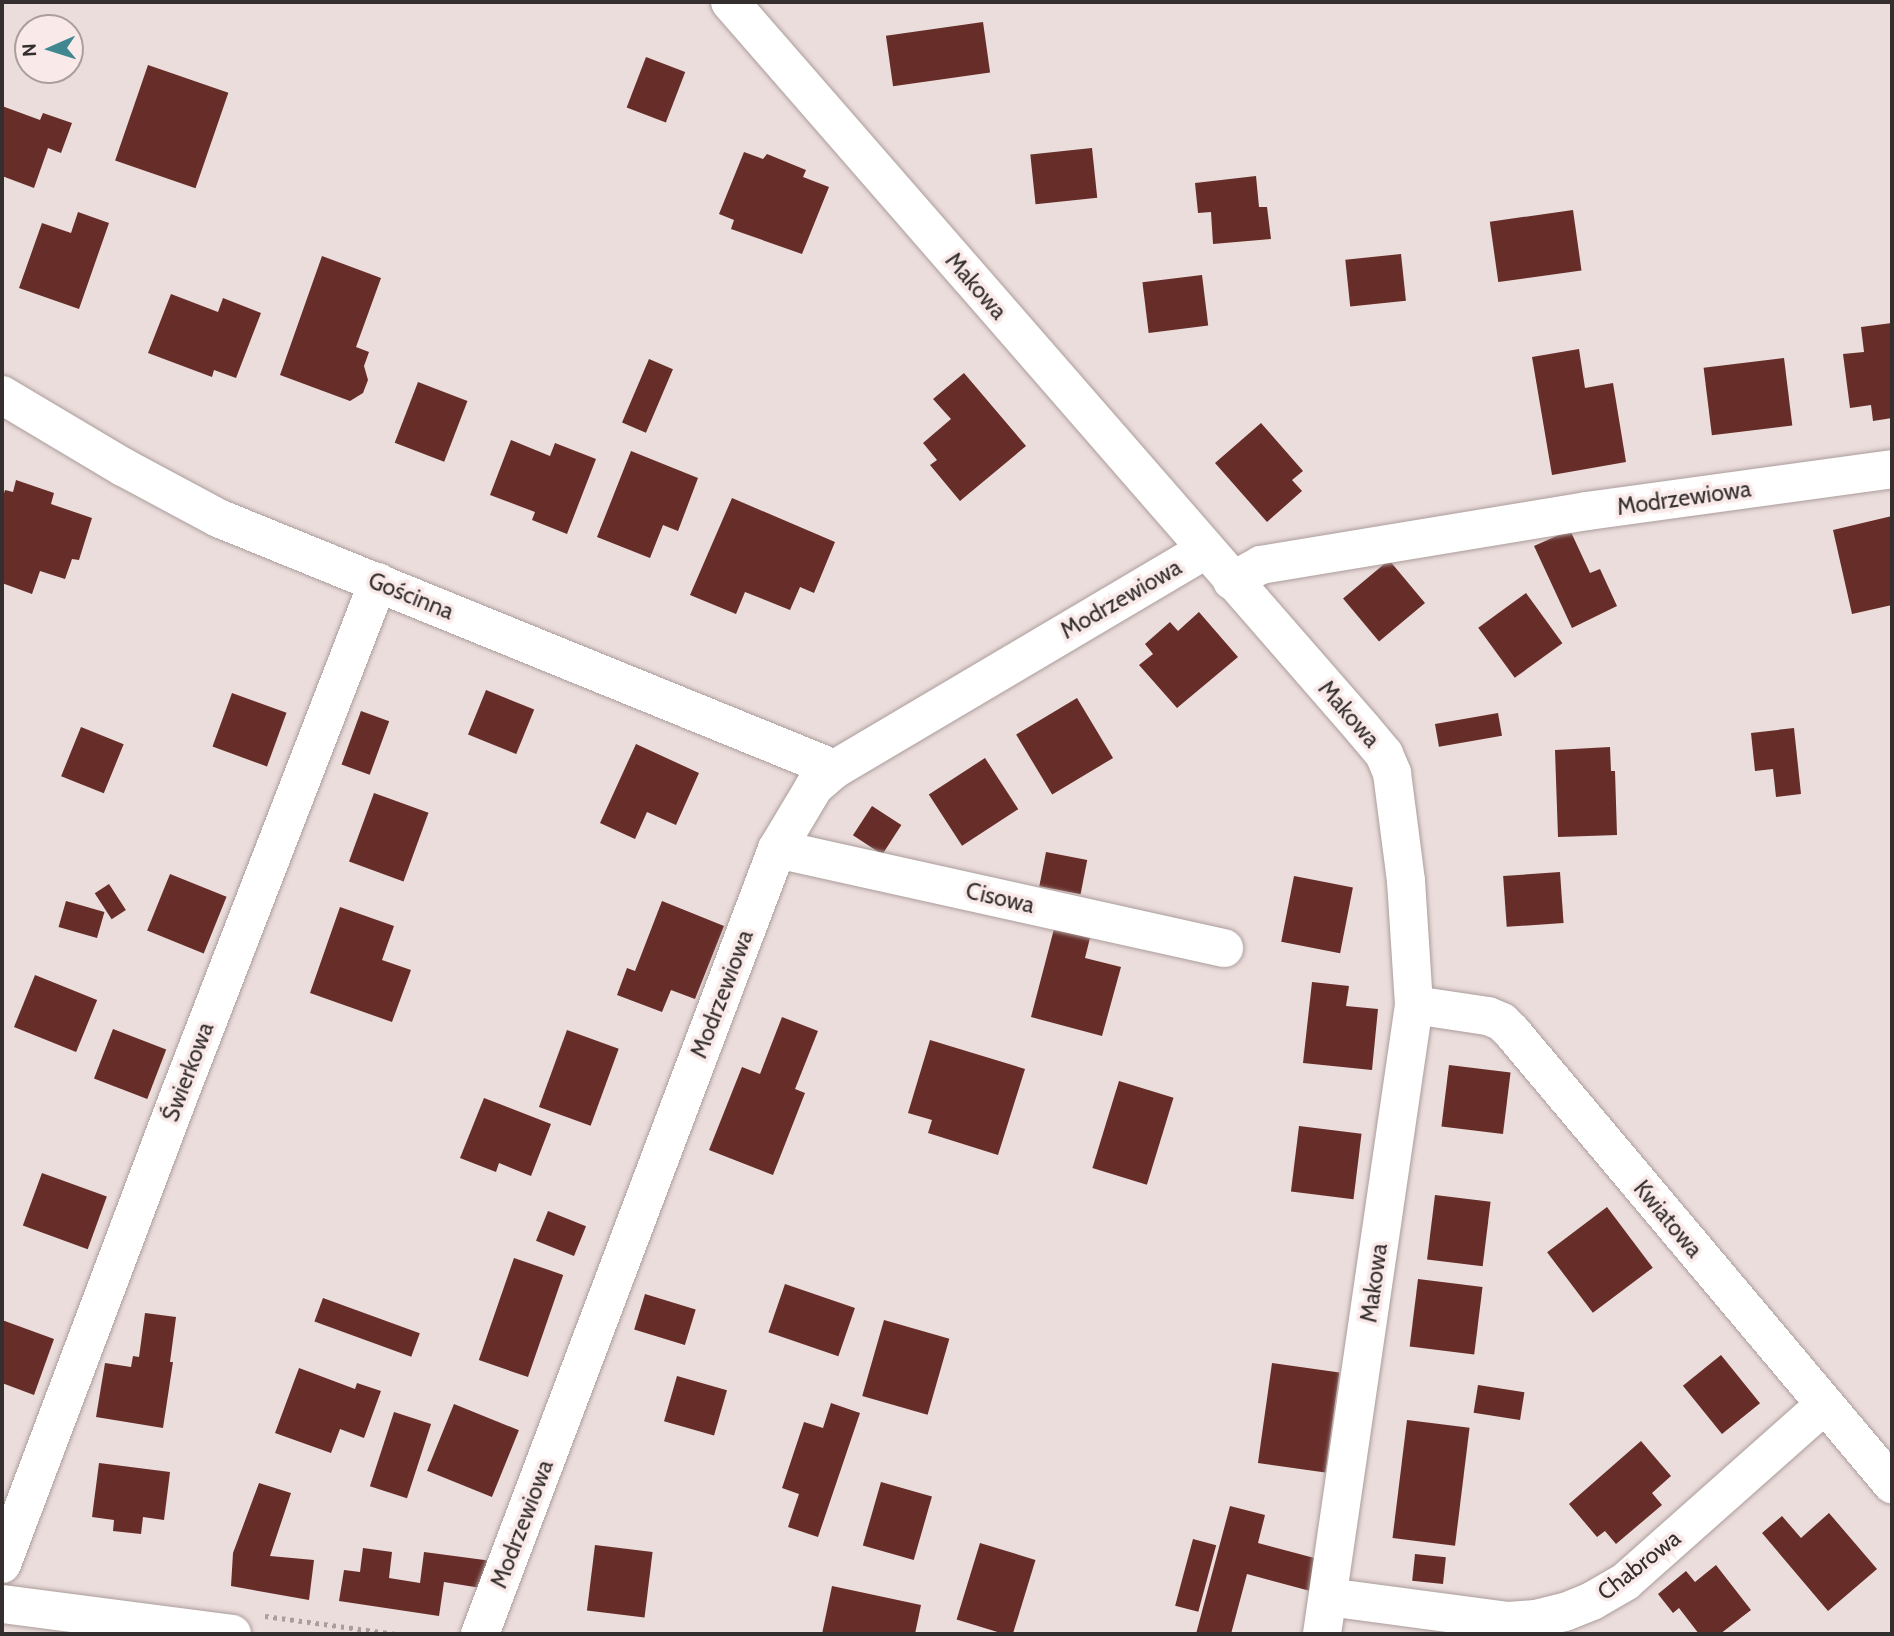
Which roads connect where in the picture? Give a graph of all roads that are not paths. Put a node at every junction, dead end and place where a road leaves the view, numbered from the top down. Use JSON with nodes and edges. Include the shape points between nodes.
{"nodes":[{"id":1,"x":730,"y":2,"type":"edge"},
{"id":2,"x":2,"y":395,"type":"edge"},
{"id":3,"x":1892,"y":469,"type":"edge"},
{"id":4,"x":1205,"y":550,"type":"junction"},
{"id":5,"x":1232,"y":581,"type":"junction"},
{"id":6,"x":378,"y":582,"type":"junction"},
{"id":7,"x":835,"y":769,"type":"junction"},
{"id":8,"x":776,"y":849,"type":"junction"},
{"id":9,"x":1224,"y":948,"type":"dead end"},
{"id":10,"x":1414,"y":1005,"type":"junction"},
{"id":11,"x":1824,"y":1405,"type":"junction"},
{"id":12,"x":1892,"y":1484,"type":"edge"},
{"id":13,"x":2,"y":1564,"type":"edge"},
{"id":14,"x":1328,"y":1597,"type":"junction"},
{"id":15,"x":2,"y":1604,"type":"edge"},
{"id":16,"x":232,"y":1634,"type":"edge"},
{"id":17,"x":481,"y":1634,"type":"edge"},
{"id":18,"x":1322,"y":1634,"type":"edge"}],
"edges":[{"from":1,"to":4,"type":"street","name":"Makowa"},
{"from":2,"to":6,"type":"street","name":"Gościnna","via":[[218,518]]},
{"from":3,"to":5,"type":"street","name":"Modrzewiowa","via":[[1587,511],[1261,565]]},
{"from":4,"to":5,"type":"street","name":"Makowa"},
{"from":4,"to":7,"type":"street","name":"Modrzewiowa"},
{"from":5,"to":10,"type":"street","name":"Makowa","via":[[1384,754],[1392,773],[1406,881]]},
{"from":6,"to":7,"type":"street","name":"Gościnna"},
{"from":6,"to":13,"type":"street","name":"Świerkowa"},
{"from":7,"to":8,"type":"street","name":"Modrzewiowa","via":[[814,787]]},
{"from":8,"to":9,"type":"street","name":"Cisowa"},
{"from":8,"to":17,"type":"street","name":"Modrzewiowa"},
{"from":10,"to":11,"type":"street","name":"Kwiatowa","via":[[1488,1016],[1507,1027]]},
{"from":10,"to":14,"type":"street","name":"Makowa"},
{"from":11,"to":12,"type":"street","name":"Kwiatowa"},
{"from":11,"to":14,"type":"street","name":"Chabrowa","via":[[1626,1581],[1565,1612],[1508,1621]]},
{"from":14,"to":18,"type":"street","name":"Makowa"},
{"from":15,"to":16,"type":"street"}]}
